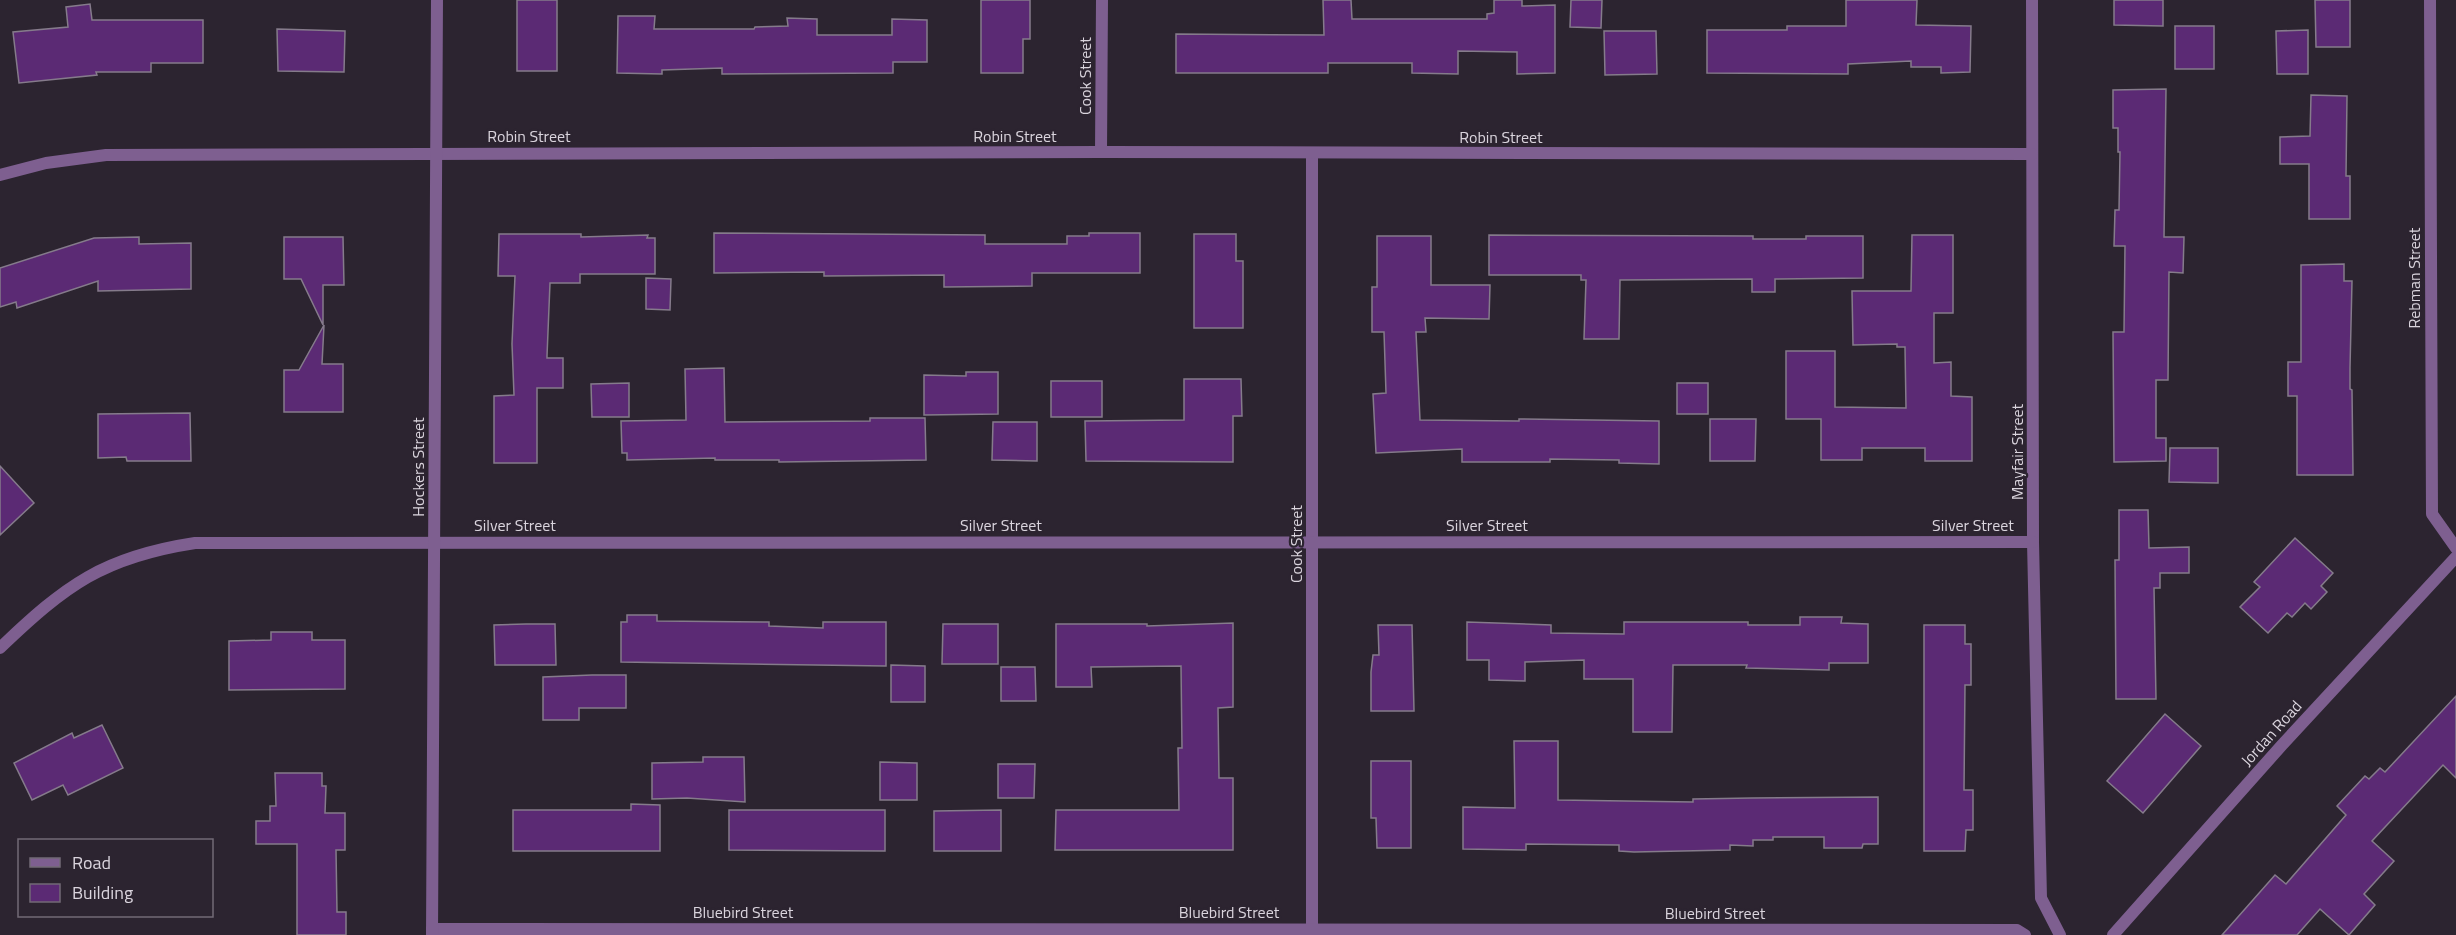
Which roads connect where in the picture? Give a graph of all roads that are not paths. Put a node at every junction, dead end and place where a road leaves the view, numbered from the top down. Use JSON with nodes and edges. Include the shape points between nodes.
{"nodes":[{"id":1,"x":437,"y":0,"type":"edge"},
{"id":2,"x":1102,"y":0,"type":"edge"},
{"id":3,"x":2032,"y":0,"type":"edge"},
{"id":4,"x":2430,"y":0,"type":"edge"},
{"id":5,"x":1101,"y":152,"type":"junction"},
{"id":6,"x":436,"y":153,"type":"junction"},
{"id":7,"x":1312,"y":153,"type":"junction"},
{"id":8,"x":2032,"y":154,"type":"junction"},
{"id":9,"x":0,"y":175,"type":"edge"},
{"id":10,"x":434,"y":541,"type":"junction"},
{"id":11,"x":1312,"y":541,"type":"junction"},
{"id":12,"x":2033,"y":542,"type":"junction"},
{"id":13,"x":2456,"y":548,"type":"edge"},
{"id":14,"x":2456,"y":556,"type":"edge"},
{"id":15,"x":0,"y":648,"type":"edge"},
{"id":16,"x":432,"y":932,"type":"edge"},
{"id":17,"x":1312,"y":932,"type":"edge"},
{"id":18,"x":1700,"y":932,"type":"edge"},
{"id":19,"x":2025,"y":935,"type":"edge"},
{"id":20,"x":2060,"y":935,"type":"edge"},
{"id":21,"x":2113,"y":935,"type":"edge"}],
"edges":[{"from":1,"to":6,"type":"street","name":"Hockers Street"},
{"from":2,"to":5,"type":"street","name":"Cook Street"},
{"from":3,"to":8,"type":"street","name":"Mayfair Street"},
{"from":4,"to":13,"type":"street","name":"Rebman Street","via":[[2432,514]]},
{"from":5,"to":6,"type":"street","name":"Robin Street"},
{"from":5,"to":7,"type":"street","name":"Robin Street"},
{"from":6,"to":9,"type":"street","name":"Robin Street","via":[[106,155],[46,163]]},
{"from":6,"to":10,"type":"street","name":"Hockers Street"},
{"from":7,"to":8,"type":"street","name":"Robin Street"},
{"from":7,"to":11,"type":"street","name":"Cook Street"},
{"from":8,"to":12,"type":"street","name":"Mayfair Street"},
{"from":10,"to":11,"type":"street","name":"Silver Street"},
{"from":10,"to":15,"type":"street","name":"Silver Street","via":[[195,543],[156,549],[116,562],[74,584]]},
{"from":10,"to":16,"type":"street","name":"Hockers Street"},
{"from":11,"to":12,"type":"street","name":"Silver Street"},
{"from":11,"to":17,"type":"street","name":"Cook Street"},
{"from":12,"to":20,"type":"street","name":"Mayfair Street","via":[[2041,897]]},
{"from":14,"to":21,"type":"street","name":"Jordan Road"},
{"from":16,"to":17,"type":"street","name":"Bluebird Street"},
{"from":17,"to":18,"type":"street","name":"Bluebird Street"},
{"from":18,"to":19,"type":"street","name":"Bluebird Street","via":[[2017,930]]}]}
